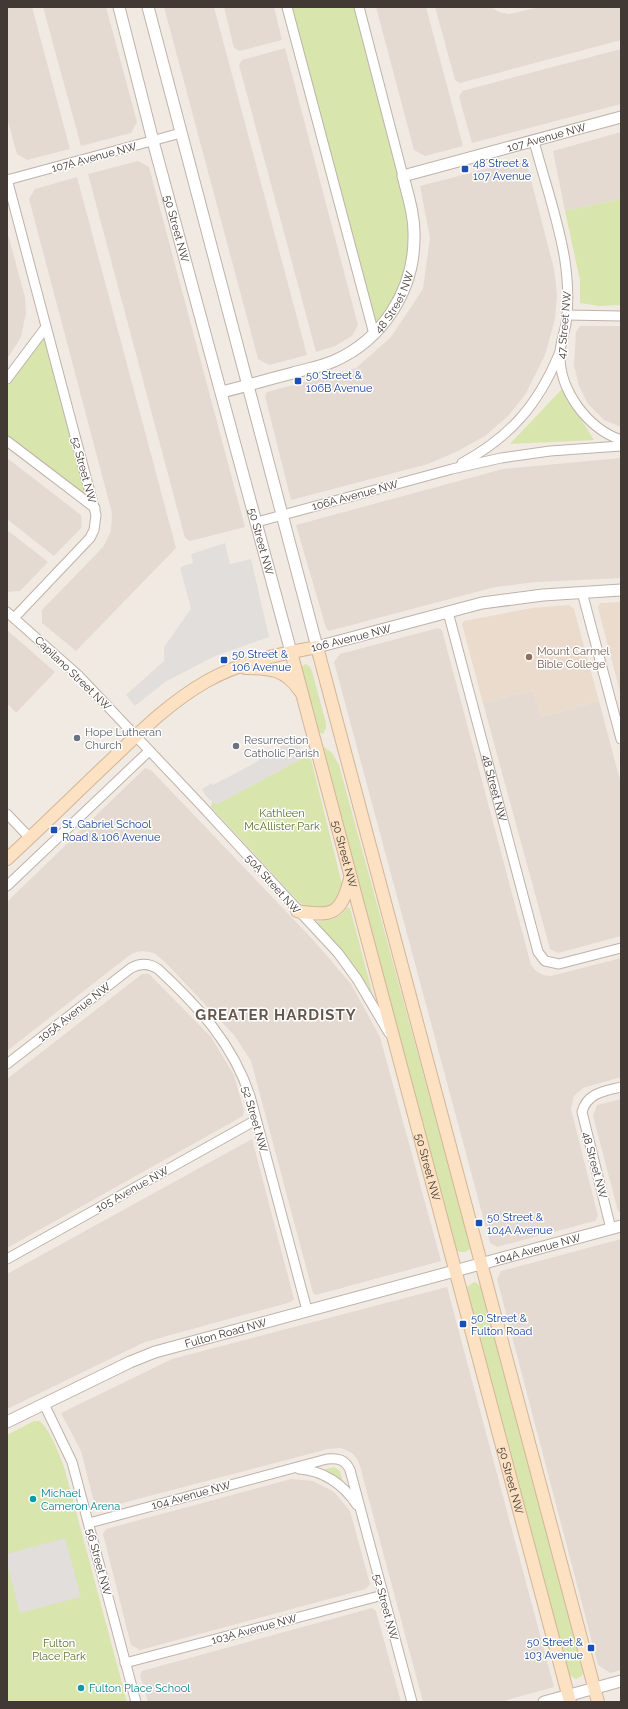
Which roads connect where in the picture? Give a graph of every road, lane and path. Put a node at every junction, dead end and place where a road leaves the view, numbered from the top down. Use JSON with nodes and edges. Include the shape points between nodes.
{"nodes":[{"id":1,"x":119,"y":7,"type":"edge"},
{"id":2,"x":148,"y":7,"type":"edge"},
{"id":3,"x":287,"y":7,"type":"edge"},
{"id":4,"x":359,"y":7,"type":"edge"},
{"id":5,"x":621,"y":118,"type":"edge"},
{"id":6,"x":181,"y":133,"type":"junction"},
{"id":7,"x":153,"y":141,"type":"junction"},
{"id":8,"x":534,"y":141,"type":"junction"},
{"id":9,"x":403,"y":176,"type":"junction"},
{"id":10,"x":7,"y":180,"type":"edge"},
{"id":11,"x":567,"y":315,"type":"junction"},
{"id":12,"x":621,"y":316,"type":"edge"},
{"id":13,"x":46,"y":327,"type":"junction"},
{"id":14,"x":374,"y":334,"type":"junction"},
{"id":15,"x":560,"y":352,"type":"junction"},
{"id":16,"x":7,"y":379,"type":"edge"},
{"id":17,"x":248,"y":385,"type":"junction"},
{"id":18,"x":222,"y":392,"type":"junction"},
{"id":19,"x":621,"y":440,"type":"edge"},
{"id":20,"x":7,"y":441,"type":"edge"},
{"id":21,"x":621,"y":446,"type":"edge"},
{"id":22,"x":452,"y":469,"type":"junction"},
{"id":23,"x":95,"y":508,"type":"junction"},
{"id":24,"x":283,"y":515,"type":"junction"},
{"id":25,"x":257,"y":522,"type":"junction"},
{"id":26,"x":621,"y":590,"type":"edge"},
{"id":27,"x":582,"y":592,"type":"junction"},
{"id":28,"x":448,"y":612,"type":"junction"},
{"id":29,"x":10,"y":615,"type":"edge"},
{"id":30,"x":317,"y":647,"type":"junction"},
{"id":31,"x":291,"y":652,"type":"junction"},
{"id":32,"x":234,"y":669,"type":"junction"},
{"id":33,"x":304,"y":697,"type":"junction"},
{"id":34,"x":136,"y":736,"type":"junction"},
{"id":35,"x":621,"y":739,"type":"edge"},
{"id":36,"x":149,"y":751,"type":"junction"},
{"id":37,"x":7,"y":814,"type":"edge"},
{"id":38,"x":30,"y":838,"type":"junction"},
{"id":39,"x":7,"y":859,"type":"edge"},
{"id":40,"x":350,"y":878,"type":"junction"},
{"id":41,"x":7,"y":886,"type":"edge"},
{"id":42,"x":298,"y":911,"type":"junction"},
{"id":43,"x":621,"y":948,"type":"edge"},
{"id":44,"x":143,"y":964,"type":"joint"},
{"id":45,"x":394,"y":1043,"type":"junction"},
{"id":46,"x":7,"y":1064,"type":"edge"},
{"id":47,"x":621,"y":1087,"type":"edge"},
{"id":48,"x":256,"y":1120,"type":"junction"},
{"id":49,"x":616,"y":1228,"type":"edge"},
{"id":50,"x":7,"y":1259,"type":"edge"},
{"id":51,"x":480,"y":1264,"type":"junction"},
{"id":52,"x":455,"y":1271,"type":"junction"},
{"id":53,"x":307,"y":1310,"type":"junction"},
{"id":54,"x":44,"y":1404,"type":"junction"},
{"id":55,"x":7,"y":1422,"type":"edge"},
{"id":56,"x":343,"y":1460,"type":"joint"},
{"id":57,"x":293,"y":1468,"type":"junction"},
{"id":58,"x":332,"y":1479,"type":"joint"},
{"id":59,"x":361,"y":1513,"type":"junction"},
{"id":60,"x":88,"y":1523,"type":"junction"},
{"id":61,"x":383,"y":1595,"type":"junction"},
{"id":62,"x":125,"y":1663,"type":"junction"},
{"id":63,"x":621,"y":1681,"type":"edge"},
{"id":64,"x":594,"y":1688,"type":"junction"},
{"id":65,"x":569,"y":1699,"type":"edge"},
{"id":66,"x":136,"y":1702,"type":"edge"},
{"id":67,"x":412,"y":1702,"type":"edge"},
{"id":68,"x":544,"y":1702,"type":"edge"},
{"id":69,"x":598,"y":1702,"type":"edge"}],
"edges":[{"from":1,"to":7,"type":"street","name":"50 Street NW"},
{"from":2,"to":6,"type":"street"},
{"from":3,"to":14,"type":"street","name":"48 Street NW"},
{"from":4,"to":9,"type":"street","name":"48 Street NW"},
{"from":5,"to":8,"type":"street","name":"107 Avenue NW"},
{"from":6,"to":7,"type":"street","name":"107A Avenue NW"},
{"from":6,"to":17,"type":"street"},
{"from":7,"to":10,"type":"street","name":"107A Avenue NW"},
{"from":7,"to":18,"type":"street","name":"50 Street NW"},
{"from":8,"to":9,"type":"street","name":"107 Avenue NW"},
{"from":8,"to":11,"type":"street","name":"47 Street NW","via":[[564,252],[568,284]]},
{"from":9,"to":14,"type":"street","name":"48 Street NW","via":[[414,225],[412,263],[399,301]]},
{"from":10,"to":13,"type":"street","name":"52 Street NW"},
{"from":11,"to":12,"type":"street"},
{"from":11,"to":15,"type":"street","name":"47 Street NW"},
{"from":13,"to":16,"type":"street"},
{"from":13,"to":23,"type":"street","name":"52 Street NW"},
{"from":14,"to":17,"type":"street","via":[[354,350],[332,362]]},
{"from":15,"to":19,"type":"street","name":"47 Street NW","via":[[564,379],[579,408],[595,425]]},
{"from":15,"to":22,"type":"street","name":"106A Avenue NW","via":[[540,393],[515,425],[492,445]]},
{"from":17,"to":18,"type":"street"},
{"from":17,"to":24,"type":"street"},
{"from":18,"to":25,"type":"street","name":"50 Street NW"},
{"from":20,"to":23,"type":"street","name":"52 Street NW"},
{"from":21,"to":22,"type":"street","name":"106A Avenue NW","via":[[531,453]]},
{"from":22,"to":24,"type":"street","name":"106A Avenue NW"},
{"from":23,"to":29,"type":"street","via":[[96,526],[90,538]]},
{"from":24,"to":25,"type":"street","name":"106A Avenue NW"},
{"from":24,"to":30,"type":"street"},
{"from":25,"to":31,"type":"street","name":"50 Street NW"},
{"from":26,"to":27,"type":"street","name":"106 Avenue NW"},
{"from":27,"to":28,"type":"street","name":"106 Avenue NW","via":[[513,598]]},
{"from":27,"to":35,"type":"street"},
{"from":28,"to":30,"type":"street","name":"106 Avenue NW"},
{"from":28,"to":43,"type":"street","name":"48 Street NW","via":[[538,952],[545,961],[554,964]]},
{"from":29,"to":34,"type":"street","name":"Capilano Street NW","via":[[68,665]]},
{"from":30,"to":31,"type":"main road","name":"106 Avenue NW"},
{"from":30,"to":51,"type":"main road"},
{"from":31,"to":32,"type":"main road","name":"106 Avenue NW"},
{"from":31,"to":33,"type":"main road","name":"50 Street NW"},
{"from":32,"to":33,"type":"main road","via":[[261,668],[279,672],[291,680]]},
{"from":32,"to":34,"type":"main road","name":"106 Avenue NW","via":[[207,681],[177,700]]},
{"from":33,"to":40,"type":"main road","name":"50 Street NW"},
{"from":34,"to":36,"type":"street","name":"50A Street NW"},
{"from":34,"to":38,"type":"main road","name":"106 Avenue NW"},
{"from":36,"to":41,"type":"street"},
{"from":36,"to":42,"type":"street","name":"50A Street NW"},
{"from":37,"to":38,"type":"street"},
{"from":38,"to":39,"type":"main road","name":"106 Avenue NW"},
{"from":40,"to":42,"type":"main road","via":[[346,894],[340,905],[333,910],[326,914]]},
{"from":40,"to":45,"type":"main road","name":"50 Street NW"},
{"from":42,"to":45,"type":"street","name":"50A Street NW","via":[[338,953],[358,979]]},
{"from":44,"to":46,"type":"street","name":"105A Avenue NW","via":[[131,968]]},
{"from":44,"to":48,"type":"street","name":"52 Street NW","via":[[161,972],[222,1038],[243,1076]]},
{"from":45,"to":52,"type":"main road","name":"50 Street NW"},
{"from":47,"to":49,"type":"street","name":"48 Street NW","via":[[593,1095],[586,1102],[582,1112]]},
{"from":48,"to":50,"type":"street","name":"105 Avenue NW"},
{"from":48,"to":53,"type":"street","name":"52 Street NW"},
{"from":49,"to":51,"type":"street","name":"104A Avenue NW"},
{"from":51,"to":52,"type":"street","name":"104A Avenue NW"},
{"from":51,"to":64,"type":"main road"},
{"from":52,"to":53,"type":"street","name":"Fulton Road NW"},
{"from":52,"to":65,"type":"main road","name":"50 Street NW"},
{"from":53,"to":54,"type":"street","name":"Fulton Road NW","via":[[155,1352]]},
{"from":54,"to":55,"type":"street","name":"Fulton Road NW"},
{"from":54,"to":60,"type":"street","name":"56 Street NW","via":[[68,1453]]},
{"from":56,"to":57,"type":"street","name":"104 Avenue NW","via":[[327,1459]]},
{"from":56,"to":59,"type":"street","name":"52 Street NW","via":[[350,1470]]},
{"from":57,"to":58,"type":"street","name":"104 Avenue NW","via":[[316,1472]]},
{"from":57,"to":60,"type":"street","name":"104 Avenue NW"},
{"from":58,"to":59,"type":"street","name":"52 Street NW","via":[[350,1495]]},
{"from":59,"to":61,"type":"street","name":"52 Street NW"},
{"from":60,"to":62,"type":"street","name":"56 Street NW"},
{"from":61,"to":62,"type":"street","name":"103A Avenue NW"},
{"from":61,"to":67,"type":"street","name":"52 Street NW"},
{"from":62,"to":66,"type":"street","name":"56 Street NW"},
{"from":63,"to":64,"type":"street"},
{"from":64,"to":65,"type":"street"},
{"from":64,"to":69,"type":"main road"},
{"from":65,"to":68,"type":"street"}]}
